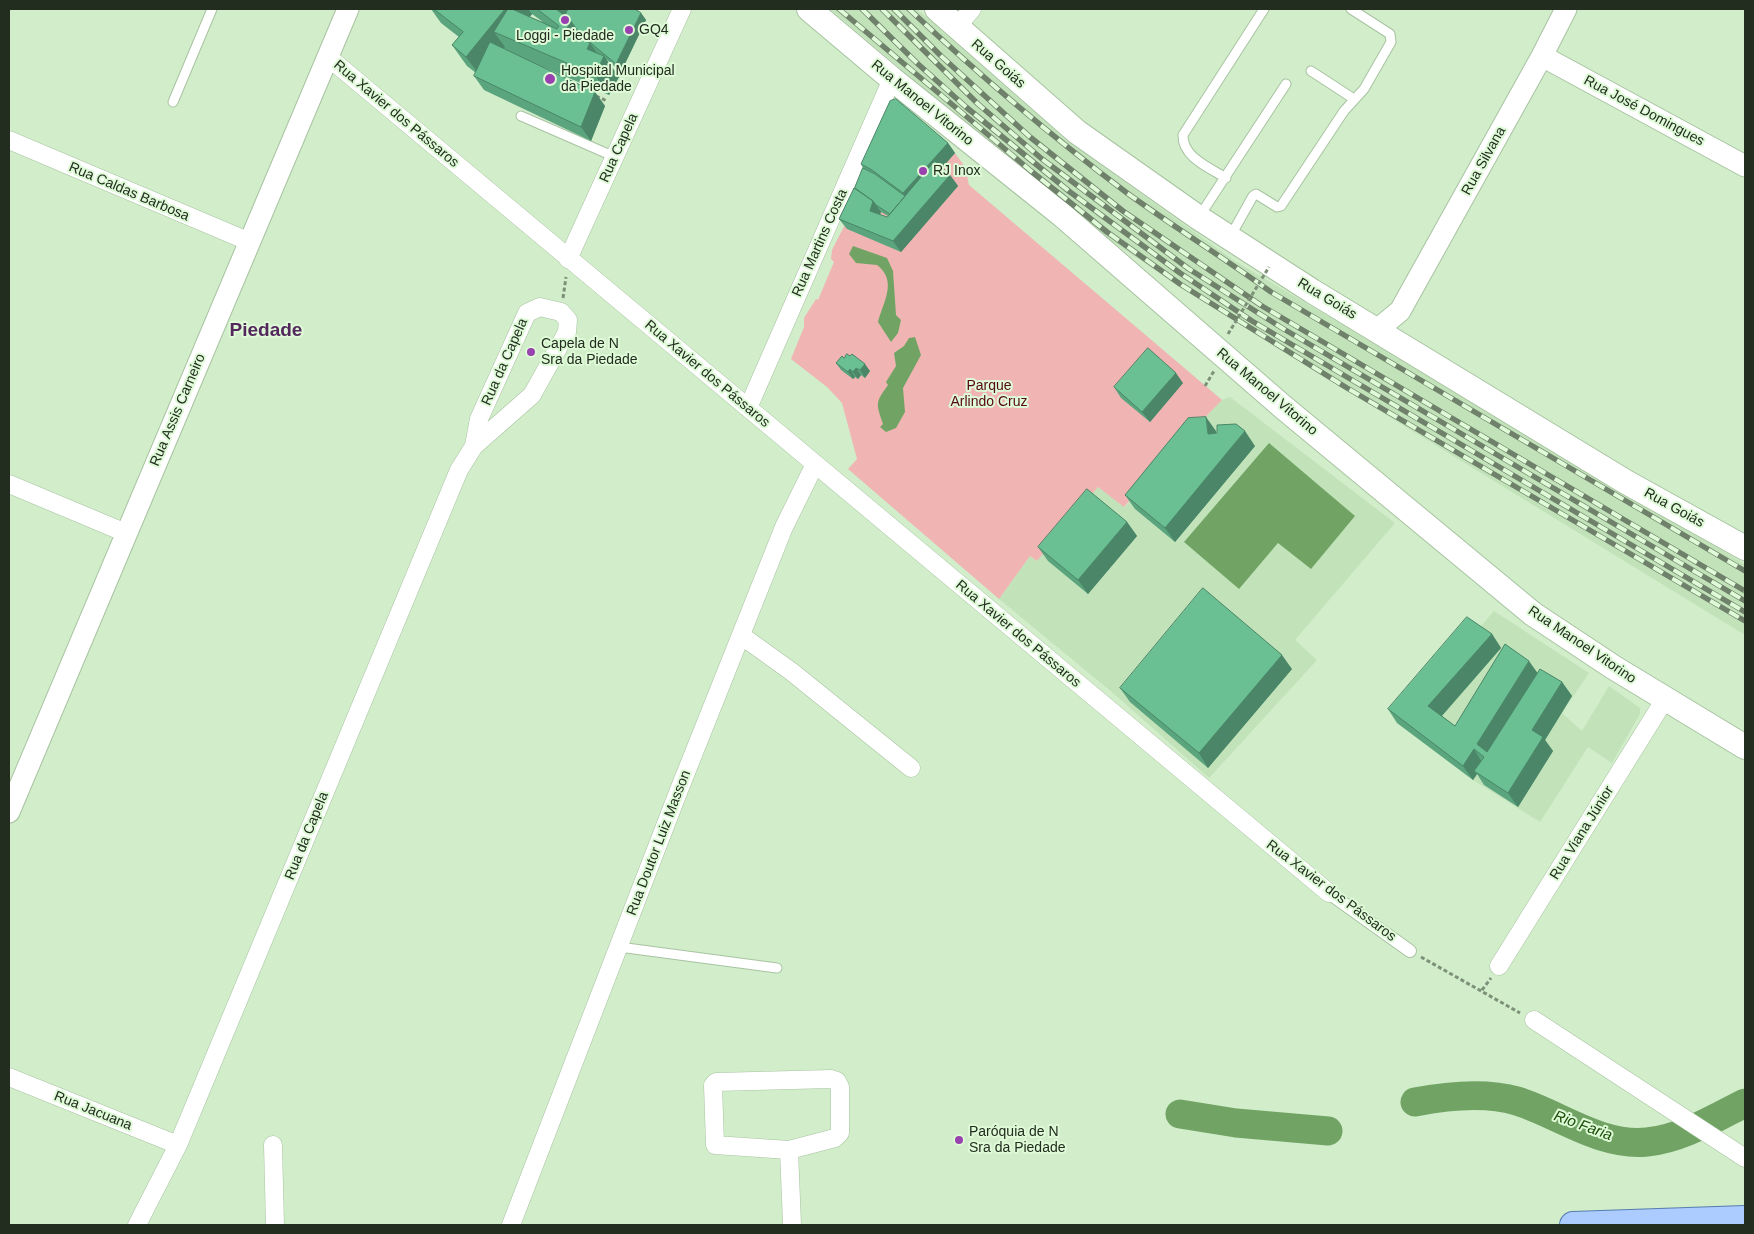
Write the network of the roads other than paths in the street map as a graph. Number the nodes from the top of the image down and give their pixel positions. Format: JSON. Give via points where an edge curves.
{"nodes":[{"id":1,"x":212,"y":9,"type":"edge"},
{"id":2,"x":348,"y":9,"type":"edge"},
{"id":3,"x":682,"y":9,"type":"edge"},
{"id":4,"x":809,"y":9,"type":"edge"},
{"id":5,"x":937,"y":9,"type":"edge"},
{"id":6,"x":972,"y":9,"type":"edge"},
{"id":7,"x":1264,"y":9,"type":"edge"},
{"id":8,"x":1351,"y":9,"type":"edge"},
{"id":9,"x":1566,"y":9,"type":"edge"},
{"id":10,"x":956,"y":28,"type":"junction"},
{"id":11,"x":1542,"y":56,"type":"junction"},
{"id":12,"x":328,"y":58,"type":"junction"},
{"id":13,"x":1311,"y":70,"type":"dead end"},
{"id":14,"x":892,"y":79,"type":"junction"},
{"id":15,"x":1286,"y":84,"type":"dead end"},
{"id":16,"x":1354,"y":99,"type":"junction"},
{"id":17,"x":174,"y":102,"type":"dead end"},
{"id":18,"x":521,"y":116,"type":"edge"},
{"id":19,"x":9,"y":140,"type":"edge"},
{"id":20,"x":615,"y":157,"type":"junction"},
{"id":21,"x":1745,"y":166,"type":"edge"},
{"id":22,"x":1226,"y":178,"type":"junction"},
{"id":23,"x":1199,"y":218,"type":"junction"},
{"id":24,"x":1230,"y":238,"type":"junction"},
{"id":25,"x":250,"y":242,"type":"junction"},
{"id":26,"x":568,"y":259,"type":"junction"},
{"id":27,"x":1400,"y":311,"type":"junction"},
{"id":28,"x":1378,"y":329,"type":"junction"},
{"id":29,"x":1402,"y":344,"type":"junction"},
{"id":30,"x":748,"y":408,"type":"junction"},
{"id":31,"x":474,"y":446,"type":"junction"},
{"id":32,"x":815,"y":464,"type":"junction"},
{"id":33,"x":9,"y":484,"type":"edge"},
{"id":34,"x":126,"y":533,"type":"junction"},
{"id":35,"x":1745,"y":548,"type":"edge"},
{"id":36,"x":742,"y":636,"type":"junction"},
{"id":37,"x":1665,"y":699,"type":"junction"},
{"id":38,"x":1745,"y":747,"type":"edge"},
{"id":39,"x":911,"y":768,"type":"dead end"},
{"id":40,"x":9,"y":812,"type":"edge"},
{"id":41,"x":1329,"y":893,"type":"joint"},
{"id":42,"x":618,"y":947,"type":"junction"},
{"id":43,"x":1410,"y":951,"type":"road end"},
{"id":44,"x":1499,"y":966,"type":"dead end"},
{"id":45,"x":777,"y":968,"type":"dead end"},
{"id":46,"x":1528,"y":1018,"type":"road end"},
{"id":47,"x":9,"y":1077,"type":"edge"},
{"id":48,"x":178,"y":1145,"type":"junction"},
{"id":49,"x":273,"y":1145,"type":"dead end"},
{"id":50,"x":789,"y":1150,"type":"junction"},
{"id":51,"x":1745,"y":1158,"type":"edge"},
{"id":52,"x":1745,"y":1219,"type":"edge"},
{"id":53,"x":137,"y":1225,"type":"edge"},
{"id":54,"x":275,"y":1225,"type":"edge"},
{"id":55,"x":511,"y":1225,"type":"edge"},
{"id":56,"x":792,"y":1225,"type":"edge"},
{"id":57,"x":1589,"y":1225,"type":"edge"}],
"edges":[{"from":1,"to":17,"type":"lane"},
{"from":2,"to":12,"type":"street","name":"Rua Assis Carneiro"},
{"from":3,"to":20,"type":"street","name":"Rua Capela"},
{"from":4,"to":14,"type":"main road","name":"Rua Manoel Vitorino"},
{"from":5,"to":10,"type":"main road","name":"Rua Goiás"},
{"from":6,"to":10,"type":"street"},
{"from":7,"to":22,"type":"lane","via":[[1183,135],[1183,143],[1190,154]]},
{"from":8,"to":16,"type":"lane","via":[[1390,34],[1391,42],[1364,89]]},
{"from":9,"to":11,"type":"street","name":"Rua Silvana"},
{"from":10,"to":23,"type":"main road","name":"Rua Goiás","via":[[1076,132]]},
{"from":11,"to":21,"type":"street","name":"Rua José Domingues"},
{"from":11,"to":27,"type":"street","name":"Rua Silvana"},
{"from":12,"to":25,"type":"street","name":"Rua Assis Carneiro"},
{"from":12,"to":26,"type":"street","name":"Rua Xavier dos Pássaros"},
{"from":13,"to":16,"type":"lane"},
{"from":14,"to":30,"type":"street","name":"Rua Martins Costa"},
{"from":14,"to":37,"type":"main road","name":"Rua Manoel Vitorino","via":[[1062,215],[1283,407],[1533,614]]},
{"from":15,"to":22,"type":"lane"},
{"from":16,"to":24,"type":"lane","via":[[1281,206],[1277,207],[1256,194]]},
{"from":18,"to":20,"type":"lane"},
{"from":19,"to":25,"type":"street","name":"Rua Caldas Barbosa"},
{"from":20,"to":26,"type":"street","name":"Rua Capela"},
{"from":22,"to":23,"type":"lane"},
{"from":23,"to":24,"type":"main road","name":"Rua Goiás"},
{"from":24,"to":28,"type":"main road","name":"Rua Goiás"},
{"from":25,"to":34,"type":"street","name":"Rua Assis Carneiro"},
{"from":26,"to":30,"type":"street","name":"Rua Xavier dos Pássaros"},
{"from":27,"to":28,"type":"street","name":"Rua Silvana"},
{"from":27,"to":29,"type":"street"},
{"from":28,"to":29,"type":"main road","name":"Rua Goiás"},
{"from":29,"to":35,"type":"main road","name":"Rua Goiás","via":[[1626,482]]},
{"from":30,"to":32,"type":"street","name":"Rua Xavier dos Pássaros"},
{"from":31,"to":31,"type":"street","name":"Rua da Capela","via":[[532,396],[567,332],[568,320],[562,312],[540,307],[527,313],[479,418]]},
{"from":31,"to":48,"type":"street","name":"Rua da Capela","via":[[459,470]]},
{"from":32,"to":36,"type":"street","name":"Rua Doutor Luiz Masson","via":[[784,527]]},
{"from":32,"to":41,"type":"street","name":"Rua Xavier dos Pássaros"},
{"from":33,"to":34,"type":"street"},
{"from":34,"to":40,"type":"street","name":"Rua Assis Carneiro"},
{"from":36,"to":39,"type":"street"},
{"from":36,"to":42,"type":"street","name":"Rua Doutor Luiz Masson"},
{"from":37,"to":38,"type":"main road","name":"Rua Manoel Vitorino"},
{"from":37,"to":44,"type":"street","name":"Rua Viana Júnior"},
{"from":41,"to":43,"type":"street","name":"Rua Xavier dos Pássaros"},
{"from":42,"to":45,"type":"lane"},
{"from":42,"to":55,"type":"street","name":"Rua Doutor Luiz Masson"},
{"from":46,"to":51,"type":"street"},
{"from":47,"to":48,"type":"street","name":"Rua Jacuana"},
{"from":48,"to":53,"type":"street","name":"Rua da Capela"},
{"from":49,"to":54,"type":"street"},
{"from":50,"to":50,"type":"street","via":[[714,1145],[713,1085],[724,1080],[837,1081],[840,1087],[838,1136]]},
{"from":50,"to":56,"type":"street"},
{"from":52,"to":57,"type":"main road"}]}
